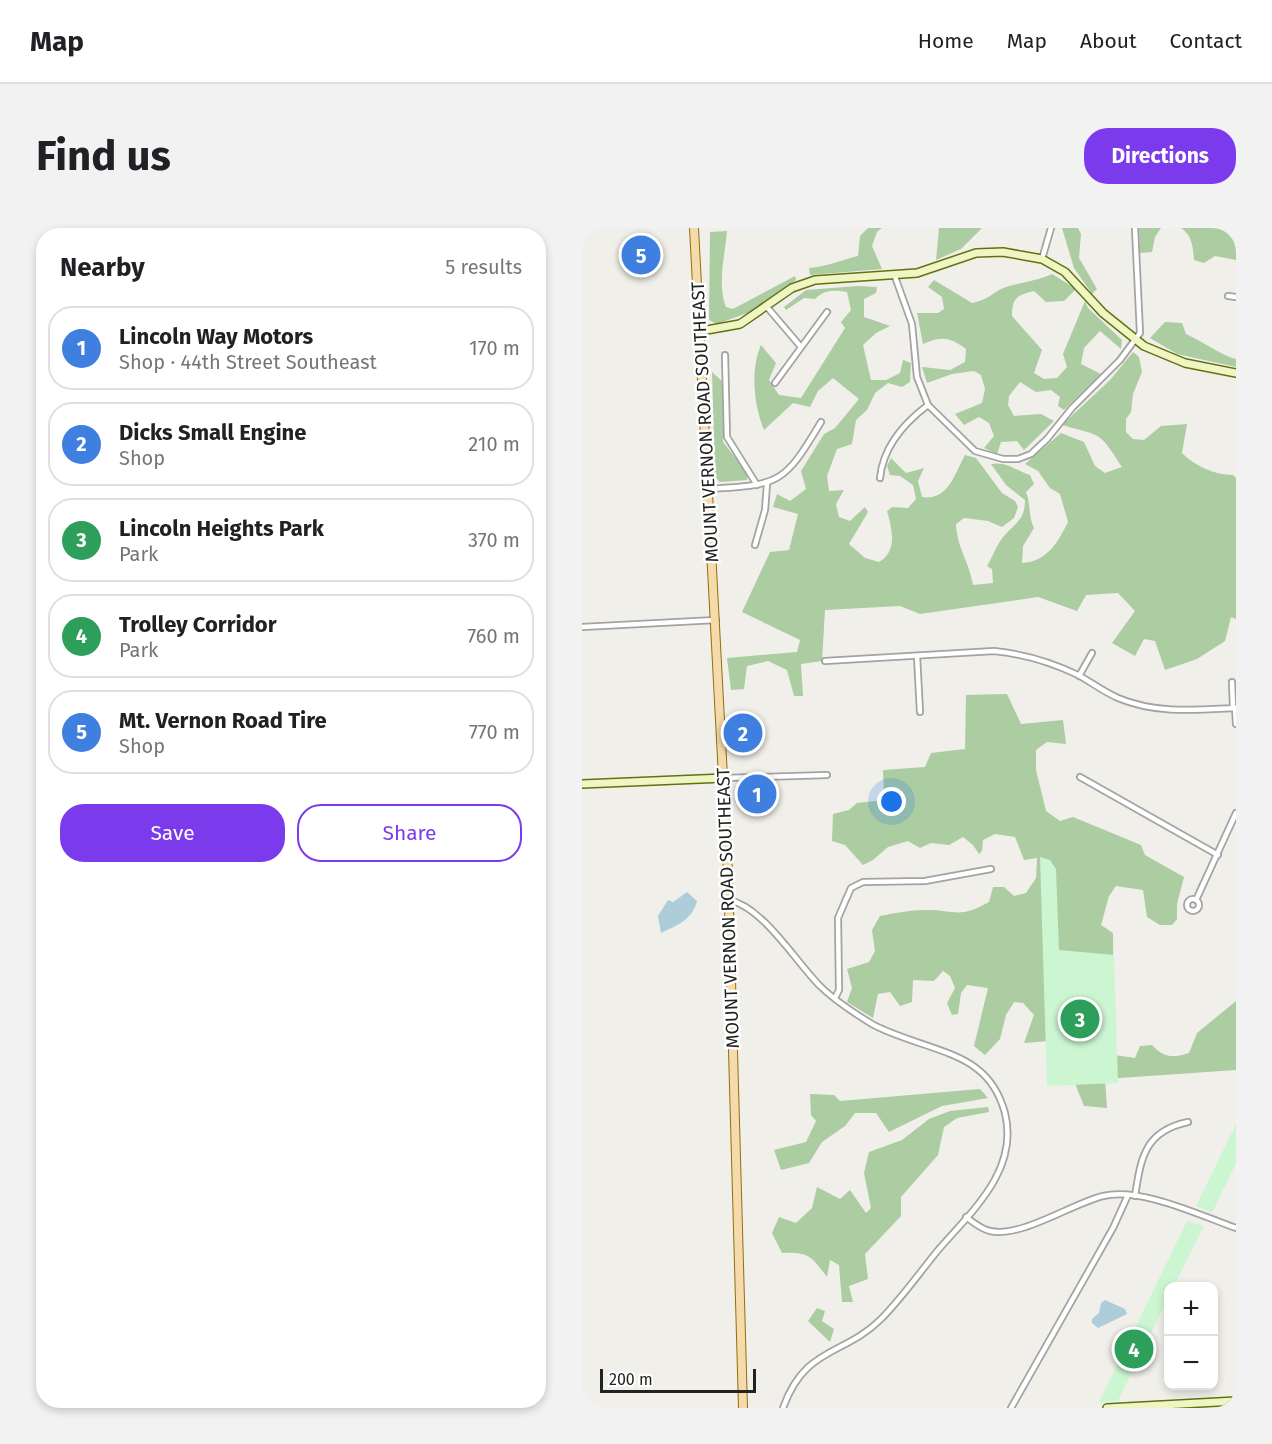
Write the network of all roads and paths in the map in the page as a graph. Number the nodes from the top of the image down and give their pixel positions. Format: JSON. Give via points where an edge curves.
{"nodes":[{"id":1,"x":694,"y":228,"type":"edge"},
{"id":2,"x":1051,"y":228,"type":"edge"},
{"id":3,"x":1135,"y":228,"type":"edge"},
{"id":4,"x":1042,"y":259,"type":"junction"},
{"id":5,"x":894,"y":274,"type":"junction"},
{"id":6,"x":1228,"y":296,"type":"dead end"},
{"id":7,"x":1236,"y":297,"type":"edge"},
{"id":8,"x":767,"y":307,"type":"junction"},
{"id":9,"x":827,"y":312,"type":"dead end"},
{"id":10,"x":701,"y":331,"type":"junction"},
{"id":11,"x":1135,"y":340,"type":"junction"},
{"id":12,"x":801,"y":347,"type":"junction"},
{"id":13,"x":725,"y":355,"type":"dead end"},
{"id":14,"x":1236,"y":373,"type":"edge"},
{"id":15,"x":775,"y":383,"type":"dead end"},
{"id":16,"x":928,"y":405,"type":"junction"},
{"id":17,"x":821,"y":422,"type":"dead end"},
{"id":18,"x":880,"y":478,"type":"dead end"},
{"id":19,"x":767,"y":484,"type":"junction"},
{"id":20,"x":758,"y":485,"type":"junction"},
{"id":21,"x":709,"y":489,"type":"junction"},
{"id":22,"x":755,"y":545,"type":"dead end"},
{"id":23,"x":716,"y":620,"type":"junction"},
{"id":24,"x":582,"y":627,"type":"edge"},
{"id":25,"x":1092,"y":652,"type":"dead end"},
{"id":26,"x":917,"y":656,"type":"junction"},
{"id":27,"x":825,"y":661,"type":"dead end"},
{"id":28,"x":1079,"y":676,"type":"junction"},
{"id":29,"x":1232,"y":682,"type":"dead end"},
{"id":30,"x":1235,"y":708,"type":"edge"},
{"id":31,"x":920,"y":712,"type":"dead end"},
{"id":32,"x":1236,"y":724,"type":"edge"},
{"id":33,"x":827,"y":775,"type":"dead end"},
{"id":34,"x":1080,"y":777,"type":"dead end"},
{"id":35,"x":724,"y":778,"type":"junction"},
{"id":36,"x":582,"y":784,"type":"edge"},
{"id":37,"x":1236,"y":813,"type":"edge"},
{"id":38,"x":1218,"y":855,"type":"junction"},
{"id":39,"x":991,"y":870,"type":"dead end"},
{"id":40,"x":729,"y":900,"type":"junction"},
{"id":41,"x":1196,"y":900,"type":"dead end"},
{"id":42,"x":836,"y":998,"type":"junction"},
{"id":43,"x":1188,"y":1122,"type":"dead end"},
{"id":44,"x":1128,"y":1195,"type":"junction"},
{"id":45,"x":1135,"y":1196,"type":"junction"},
{"id":46,"x":966,"y":1217,"type":"junction"},
{"id":47,"x":1236,"y":1228,"type":"edge"},
{"id":48,"x":1236,"y":1401,"type":"edge"},
{"id":49,"x":743,"y":1408,"type":"edge"},
{"id":50,"x":783,"y":1408,"type":"edge"},
{"id":51,"x":1011,"y":1408,"type":"edge"},
{"id":52,"x":1107,"y":1408,"type":"edge"}],
"edges":[{"from":1,"to":10,"type":"main road","name":"MOUNT VERNON ROAD SOUTHEAST"},
{"from":2,"to":4,"type":"street"},
{"from":3,"to":11,"type":"street","via":[[1141,318]]},
{"from":4,"to":5,"type":"main road","via":[[1018,253],[983,253],[930,270]]},
{"from":4,"to":11,"type":"main road","via":[[1073,279],[1103,313]]},
{"from":5,"to":8,"type":"main road","via":[[815,280],[792,288]]},
{"from":5,"to":16,"type":"street","via":[[912,324],[916,377]]},
{"from":6,"to":7,"type":"street"},
{"from":8,"to":10,"type":"main road","via":[[740,324]]},
{"from":8,"to":12,"type":"street"},
{"from":9,"to":12,"type":"street"},
{"from":10,"to":21,"type":"main road","name":"MOUNT VERNON ROAD SOUTHEAST"},
{"from":11,"to":14,"type":"main road","via":[[1185,363]]},
{"from":11,"to":16,"type":"street","via":[[1047,440],[1018,459],[975,451]]},
{"from":12,"to":15,"type":"street"},
{"from":13,"to":20,"type":"street","via":[[727,437]]},
{"from":16,"to":18,"type":"street","via":[[892,444]]},
{"from":17,"to":19,"type":"street","via":[[794,464]]},
{"from":19,"to":20,"type":"street"},
{"from":19,"to":22,"type":"street","via":[[765,510]]},
{"from":20,"to":21,"type":"street"},
{"from":21,"to":23,"type":"main road","name":"MOUNT VERNON ROAD SOUTHEAST"},
{"from":23,"to":24,"type":"street"},
{"from":23,"to":35,"type":"main road","name":"MOUNT VERNON ROAD SOUTHEAST"},
{"from":25,"to":28,"type":"street"},
{"from":26,"to":27,"type":"street"},
{"from":26,"to":28,"type":"street","via":[[1014,653]]},
{"from":26,"to":31,"type":"street"},
{"from":28,"to":30,"type":"street","via":[[1118,698],[1152,708]]},
{"from":29,"to":30,"type":"street"},
{"from":30,"to":32,"type":"street"},
{"from":33,"to":35,"type":"street"},
{"from":34,"to":38,"type":"street"},
{"from":35,"to":36,"type":"main road"},
{"from":35,"to":40,"type":"main road","name":"MOUNT VERNON ROAD SOUTHEAST"},
{"from":37,"to":38,"type":"street"},
{"from":38,"to":41,"type":"street"},
{"from":39,"to":42,"type":"street","via":[[925,881],[863,882],[851,888],[838,918]]},
{"from":40,"to":42,"type":"street","via":[[751,910],[822,988]]},
{"from":40,"to":49,"type":"main road","name":"MOUNT VERNON ROAD SOUTHEAST"},
{"from":42,"to":46,"type":"street","via":[[883,1030],[968,1063],[995,1089],[1006,1119],[1006,1153],[993,1185]]},
{"from":43,"to":45,"type":"street","via":[[1156,1135],[1146,1148]]},
{"from":44,"to":45,"type":"street"},
{"from":44,"to":46,"type":"street","via":[[1106,1196],[997,1233],[980,1228]]},
{"from":44,"to":51,"type":"street"},
{"from":45,"to":47,"type":"street"},
{"from":46,"to":50,"type":"street","via":[[880,1320],[807,1368],[795,1382]]},
{"from":48,"to":52,"type":"main road"}]}
